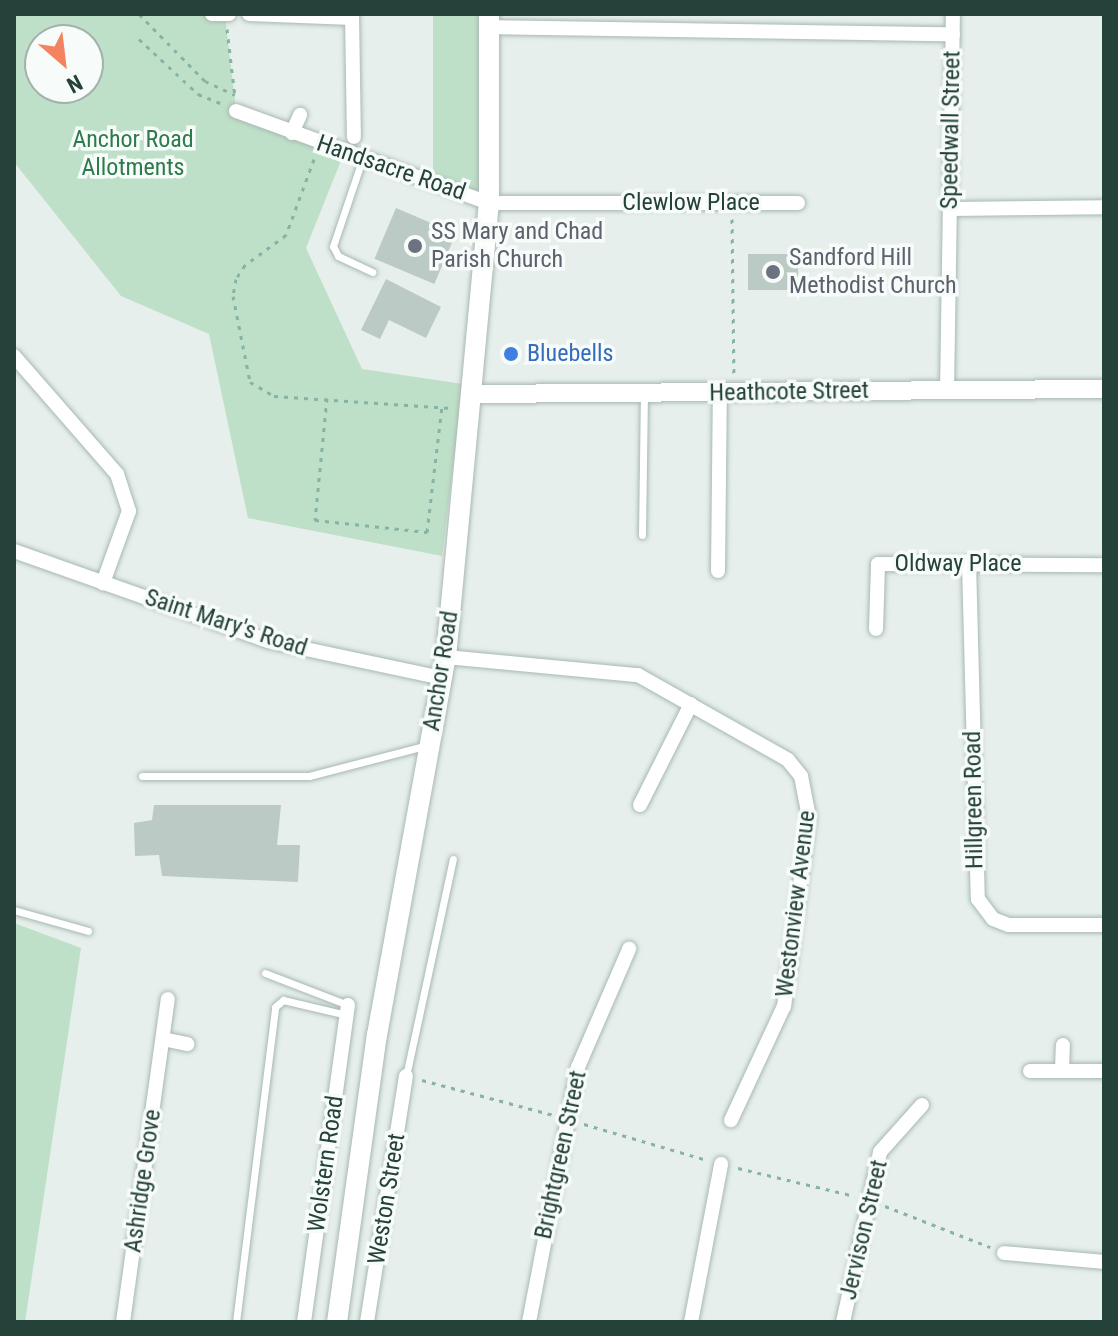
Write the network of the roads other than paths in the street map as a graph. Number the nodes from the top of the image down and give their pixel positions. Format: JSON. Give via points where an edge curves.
{"nodes":[{"id":1,"x":212,"y":14,"type":"edge"},
{"id":2,"x":226,"y":14,"type":"edge"},
{"id":3,"x":249,"y":14,"type":"edge"},
{"id":4,"x":953,"y":14,"type":"edge"},
{"id":5,"x":352,"y":16,"type":"edge"},
{"id":6,"x":488,"y":21,"type":"edge"},
{"id":7,"x":953,"y":34,"type":"junction"},
{"id":8,"x":236,"y":111,"type":"road end"},
{"id":9,"x":300,"y":115,"type":"dead end"},
{"id":10,"x":292,"y":133,"type":"junction"},
{"id":11,"x":354,"y":137,"type":"dead end"},
{"id":12,"x":362,"y":160,"type":"junction"},
{"id":13,"x":489,"y":203,"type":"junction"},
{"id":14,"x":798,"y":203,"type":"dead end"},
{"id":15,"x":1104,"y":207,"type":"edge"},
{"id":16,"x":951,"y":209,"type":"junction"},
{"id":17,"x":372,"y":272,"type":"dead end"},
{"id":18,"x":14,"y":356,"type":"edge"},
{"id":19,"x":1104,"y":389,"type":"edge"},
{"id":20,"x":947,"y":391,"type":"junction"},
{"id":21,"x":644,"y":393,"type":"junction"},
{"id":22,"x":727,"y":393,"type":"junction"},
{"id":23,"x":474,"y":402,"type":"junction"},
{"id":24,"x":642,"y":535,"type":"dead end"},
{"id":25,"x":14,"y":551,"type":"edge"},
{"id":26,"x":969,"y":563,"type":"junction"},
{"id":27,"x":1104,"y":565,"type":"edge"},
{"id":28,"x":718,"y":571,"type":"dead end"},
{"id":29,"x":103,"y":583,"type":"junction"},
{"id":30,"x":876,"y":629,"type":"dead end"},
{"id":31,"x":446,"y":657,"type":"junction"},
{"id":32,"x":442,"y":678,"type":"junction"},
{"id":33,"x":691,"y":704,"type":"junction"},
{"id":34,"x":430,"y":745,"type":"junction"},
{"id":35,"x":142,"y":776,"type":"dead end"},
{"id":36,"x":640,"y":805,"type":"dead end"},
{"id":37,"x":453,"y":859,"type":"dead end"},
{"id":38,"x":14,"y":910,"type":"edge"},
{"id":39,"x":1104,"y":925,"type":"edge"},
{"id":40,"x":88,"y":931,"type":"dead end"},
{"id":41,"x":629,"y":949,"type":"dead end"},
{"id":42,"x":265,"y":973,"type":"dead end"},
{"id":43,"x":168,"y":999,"type":"dead end"},
{"id":44,"x":348,"y":1010,"type":"junction"},
{"id":45,"x":163,"y":1039,"type":"junction"},
{"id":46,"x":187,"y":1044,"type":"dead end"},
{"id":47,"x":1063,"y":1045,"type":"dead end"},
{"id":48,"x":1062,"y":1070,"type":"junction"},
{"id":49,"x":1030,"y":1071,"type":"dead end"},
{"id":50,"x":1104,"y":1071,"type":"edge"},
{"id":51,"x":406,"y":1076,"type":"joint"},
{"id":52,"x":922,"y":1105,"type":"dead end"},
{"id":53,"x":731,"y":1120,"type":"dead end"},
{"id":54,"x":721,"y":1164,"type":"road end"},
{"id":55,"x":1004,"y":1253,"type":"road end"},
{"id":56,"x":1104,"y":1262,"type":"edge"},
{"id":57,"x":123,"y":1322,"type":"edge"},
{"id":58,"x":236,"y":1322,"type":"edge"},
{"id":59,"x":304,"y":1322,"type":"edge"},
{"id":60,"x":337,"y":1322,"type":"edge"},
{"id":61,"x":367,"y":1322,"type":"edge"},
{"id":62,"x":529,"y":1322,"type":"edge"},
{"id":63,"x":691,"y":1322,"type":"edge"},
{"id":64,"x":843,"y":1322,"type":"edge"}],
"edges":[{"from":1,"to":2,"type":"street"},
{"from":3,"to":5,"type":"street"},
{"from":4,"to":7,"type":"street","name":"Speedwall Street"},
{"from":5,"to":11,"type":"street"},
{"from":6,"to":7,"type":"street"},
{"from":6,"to":13,"type":"main road","name":"Anchor Road"},
{"from":7,"to":16,"type":"street","name":"Speedwall Street"},
{"from":8,"to":10,"type":"street","name":"Handsacre Road"},
{"from":9,"to":10,"type":"street","name":"Handsacre Road"},
{"from":10,"to":12,"type":"street","name":"Handsacre Road"},
{"from":12,"to":13,"type":"street","name":"Handsacre Road"},
{"from":12,"to":17,"type":"lane","via":[[333,246],[338,256]]},
{"from":13,"to":14,"type":"street","name":"Clewlow Place"},
{"from":13,"to":23,"type":"main road","name":"Anchor Road"},
{"from":15,"to":16,"type":"street"},
{"from":16,"to":20,"type":"street","name":"Speedwall Street"},
{"from":18,"to":29,"type":"street","via":[[117,474],[129,511]]},
{"from":19,"to":20,"type":"street","name":"Heathcote Street"},
{"from":20,"to":22,"type":"street","name":"Heathcote Street"},
{"from":21,"to":22,"type":"street","name":"Heathcote Street"},
{"from":21,"to":23,"type":"street","name":"Heathcote Street"},
{"from":21,"to":24,"type":"lane"},
{"from":22,"to":28,"type":"street"},
{"from":23,"to":31,"type":"main road","name":"Anchor Road"},
{"from":25,"to":29,"type":"street","name":"Saint Mary's Road"},
{"from":26,"to":27,"type":"street","name":"Oldway Place"},
{"from":26,"to":30,"type":"street","name":"Oldway Place","via":[[878,564]]},
{"from":26,"to":39,"type":"street","name":"Hillgreen Road","via":[[978,899],[993,919],[1009,925]]},
{"from":29,"to":32,"type":"street","name":"Saint Mary's Road","via":[[268,641]]},
{"from":31,"to":32,"type":"main road","name":"Anchor Road"},
{"from":31,"to":33,"type":"street","name":"Westonview Avenue","via":[[638,675]]},
{"from":32,"to":34,"type":"main road","name":"Anchor Road"},
{"from":33,"to":36,"type":"street"},
{"from":33,"to":53,"type":"street","name":"Westonview Avenue","via":[[788,760],[806,786],[810,807],[784,1006]]},
{"from":34,"to":35,"type":"lane","via":[[309,776]]},
{"from":34,"to":60,"type":"main road","name":"Anchor Road","via":[[377,1035]]},
{"from":37,"to":51,"type":"lane"},
{"from":38,"to":40,"type":"lane"},
{"from":41,"to":62,"type":"street","name":"Brightgreen Street","via":[[578,1067]]},
{"from":42,"to":44,"type":"lane"},
{"from":43,"to":45,"type":"street","name":"Ashridge Grove"},
{"from":44,"to":58,"type":"lane","via":[[283,1000],[275,1007]]},
{"from":44,"to":59,"type":"street","name":"Wolstern Road"},
{"from":45,"to":46,"type":"street"},
{"from":45,"to":57,"type":"street","name":"Ashridge Grove"},
{"from":47,"to":48,"type":"street"},
{"from":48,"to":49,"type":"street"},
{"from":48,"to":50,"type":"street"},
{"from":51,"to":61,"type":"street","name":"Weston Street"},
{"from":52,"to":64,"type":"street","name":"Jervison Street","via":[[880,1152]]},
{"from":54,"to":63,"type":"street"},
{"from":55,"to":56,"type":"street"}]}
